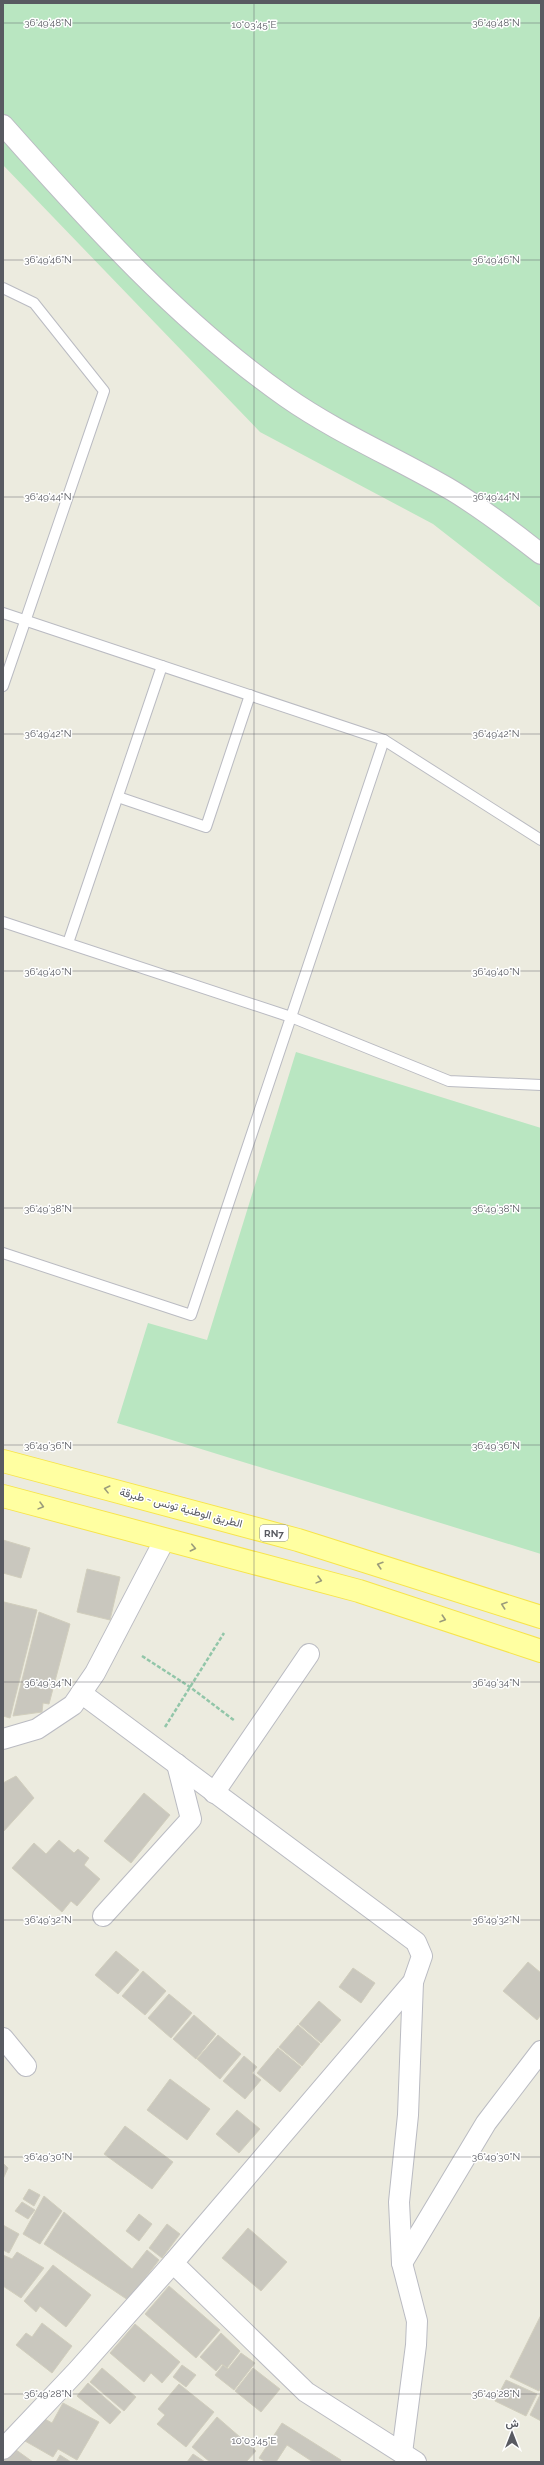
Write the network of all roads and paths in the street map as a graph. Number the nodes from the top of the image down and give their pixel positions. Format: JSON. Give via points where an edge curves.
{"nodes":[{"id":1,"x":3,"y":125,"type":"edge"},
{"id":2,"x":3,"y":288,"type":"edge"},
{"id":3,"x":541,"y":554,"type":"edge"},
{"id":4,"x":3,"y":613,"type":"edge"},
{"id":5,"x":25,"y":620,"type":"junction"},
{"id":6,"x":162,"y":666,"type":"junction"},
{"id":7,"x":3,"y":686,"type":"edge"},
{"id":8,"x":250,"y":695,"type":"junction"},
{"id":9,"x":384,"y":740,"type":"junction"},
{"id":10,"x":118,"y":797,"type":"junction"},
{"id":11,"x":541,"y":840,"type":"edge"},
{"id":12,"x":3,"y":922,"type":"edge"},
{"id":13,"x":68,"y":943,"type":"junction"},
{"id":14,"x":291,"y":1017,"type":"junction"},
{"id":15,"x":541,"y":1085,"type":"edge"},
{"id":16,"x":3,"y":1253,"type":"edge"},
{"id":17,"x":3,"y":1461,"type":"edge"},
{"id":18,"x":3,"y":1496,"type":"edge"},
{"id":19,"x":164,"y":1541,"type":"junction"},
{"id":20,"x":541,"y":1617,"type":"edge"},
{"id":21,"x":224,"y":1632,"type":"dead end"},
{"id":22,"x":541,"y":1651,"type":"edge"},
{"id":23,"x":309,"y":1654,"type":"dead end"},
{"id":24,"x":142,"y":1656,"type":"dead end"},
{"id":25,"x":190,"y":1687,"type":"junction"},
{"id":26,"x":81,"y":1693,"type":"junction"},
{"id":27,"x":237,"y":1723,"type":"dead end"},
{"id":28,"x":3,"y":1740,"type":"edge"},
{"id":29,"x":153,"y":1746,"type":"junction"},
{"id":30,"x":177,"y":1764,"type":"junction"},
{"id":31,"x":214,"y":1794,"type":"junction"},
{"id":32,"x":102,"y":1916,"type":"dead end"},
{"id":33,"x":413,"y":1982,"type":"junction"},
{"id":34,"x":3,"y":2038,"type":"edge"},
{"id":35,"x":541,"y":2051,"type":"edge"},
{"id":36,"x":26,"y":2066,"type":"dead end"},
{"id":37,"x":402,"y":2262,"type":"junction"},
{"id":38,"x":173,"y":2263,"type":"junction"},
{"id":39,"x":3,"y":2449,"type":"edge"},
{"id":40,"x":409,"y":2457,"type":"edge"}],
"edges":[{"from":1,"to":3,"type":"street","via":[[90,224],[243,366],[288,399],[453,491]]},
{"from":2,"to":5,"type":"lane","via":[[34,302],[104,391]]},
{"from":4,"to":5,"type":"lane"},
{"from":5,"to":6,"type":"lane"},
{"from":5,"to":7,"type":"lane"},
{"from":6,"to":8,"type":"lane"},
{"from":6,"to":10,"type":"lane"},
{"from":8,"to":9,"type":"lane"},
{"from":8,"to":10,"type":"lane","via":[[206,827]]},
{"from":9,"to":11,"type":"lane"},
{"from":9,"to":14,"type":"lane"},
{"from":10,"to":13,"type":"lane"},
{"from":12,"to":13,"type":"lane"},
{"from":13,"to":14,"type":"lane"},
{"from":14,"to":15,"type":"lane","via":[[449,1081]]},
{"from":14,"to":16,"type":"lane","via":[[191,1315]]},
{"from":20,"to":17,"type":"main road","name":"الطريق الوطنية تونس - طبرقة","number":"RN7","one_way":true,"via":[[298,1540]]},
{"from":18,"to":19,"type":"main road","one_way":true},
{"from":19,"to":22,"type":"main road","one_way":true,"via":[[262,1564],[359,1591]]},
{"from":19,"to":26,"type":"street"},
{"from":21,"to":25,"type":"path"},
{"from":23,"to":31,"type":"street"},
{"from":24,"to":25,"type":"path"},
{"from":25,"to":27,"type":"path"},
{"from":25,"to":29,"type":"path"},
{"from":26,"to":28,"type":"street","via":[[73,1705],[37,1729]]},
{"from":26,"to":29,"type":"street"},
{"from":29,"to":30,"type":"street"},
{"from":30,"to":31,"type":"street"},
{"from":30,"to":32,"type":"street","via":[[191,1819]]},
{"from":31,"to":33,"type":"street","via":[[416,1942],[422,1956]]},
{"from":33,"to":37,"type":"street","via":[[408,2115],[399,2202]]},
{"from":33,"to":38,"type":"street"},
{"from":34,"to":36,"type":"street"},
{"from":35,"to":37,"type":"street","via":[[486,2123]]},
{"from":37,"to":40,"type":"street","via":[[416,2321]]},
{"from":38,"to":39,"type":"street","via":[[77,2371]]},
{"from":38,"to":40,"type":"street","via":[[306,2392]]}]}
